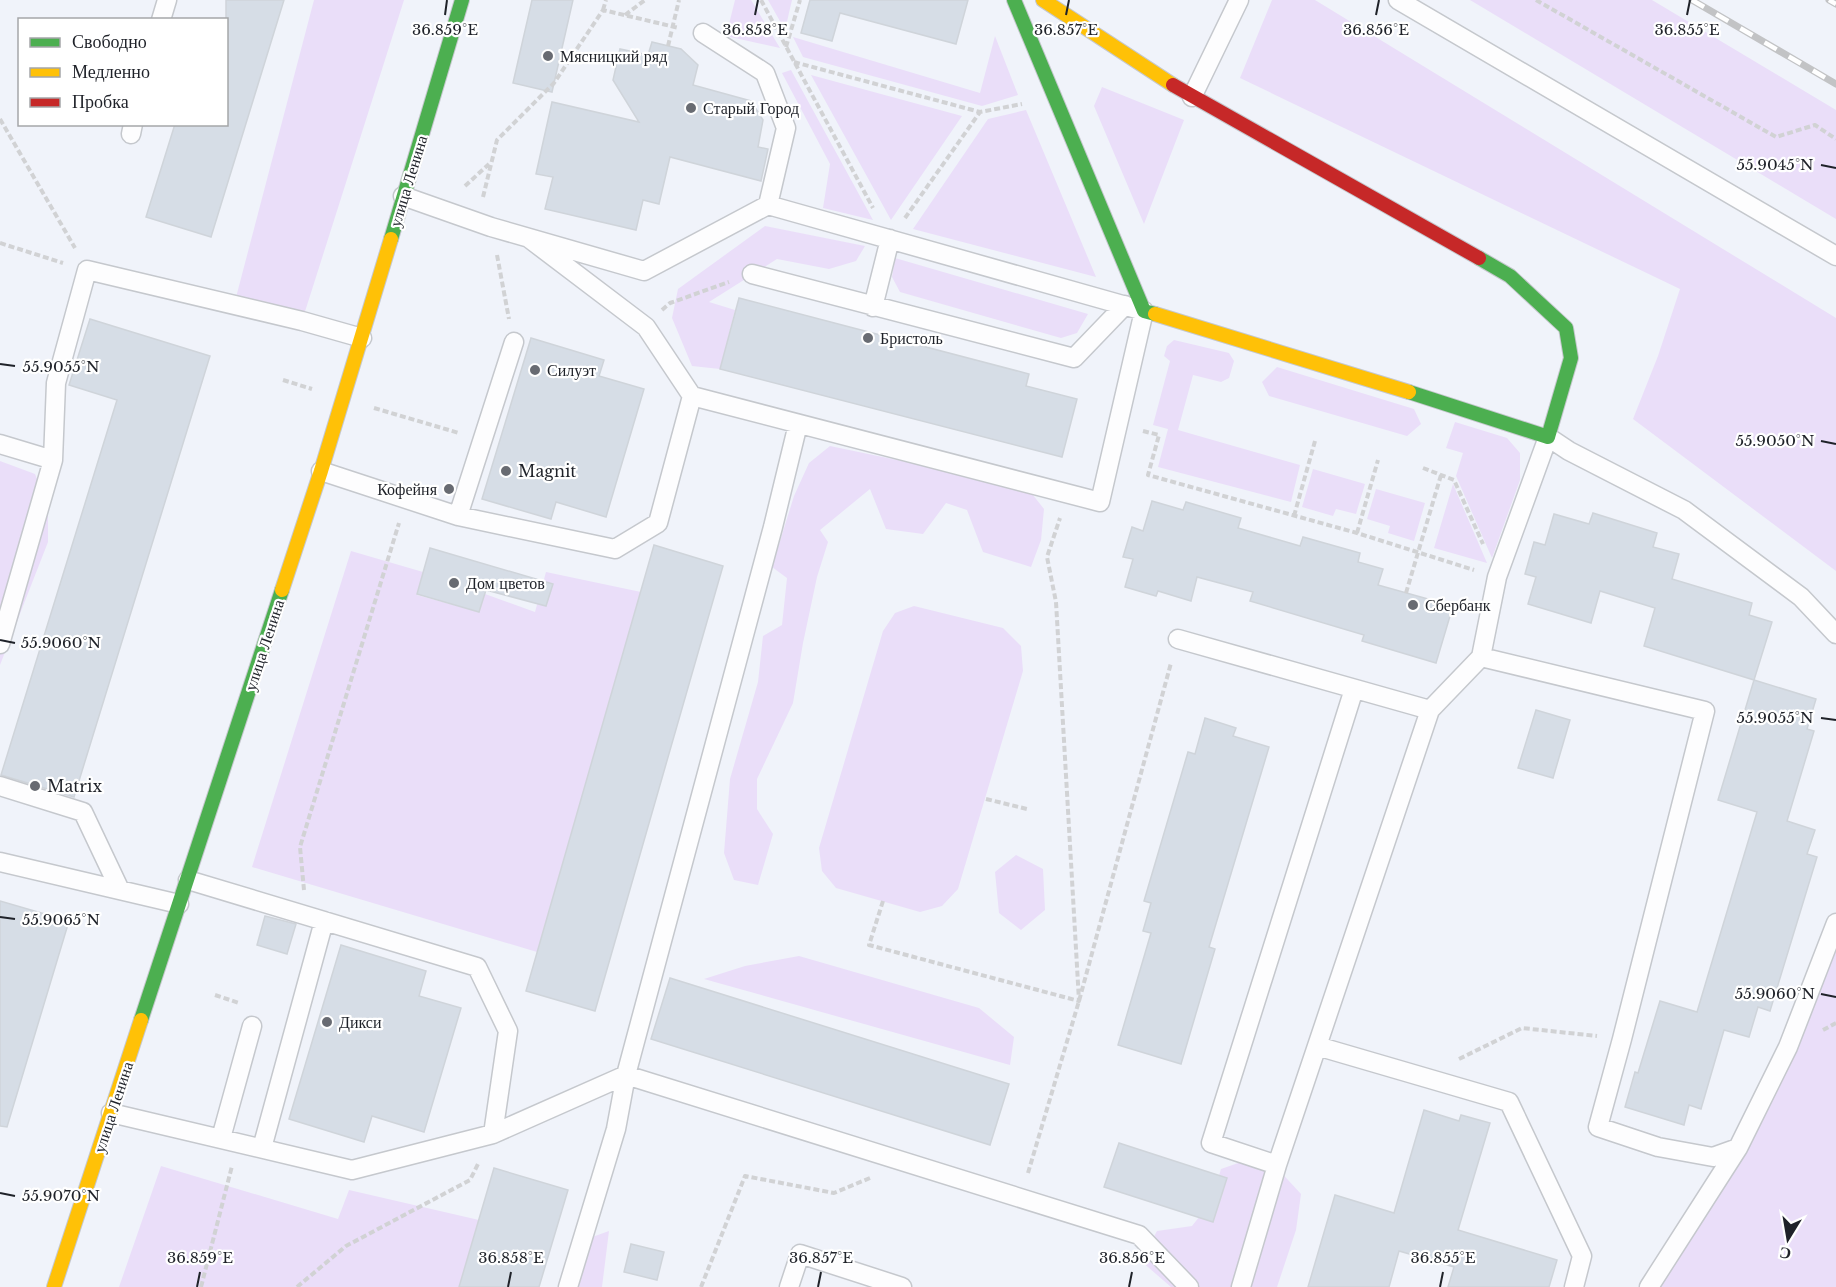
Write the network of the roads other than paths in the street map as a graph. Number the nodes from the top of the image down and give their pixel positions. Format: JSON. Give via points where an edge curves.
{"nodes":[{"id":1,"x":167,"y":0,"type":"edge"},
{"id":2,"x":462,"y":0,"type":"edge"},
{"id":3,"x":1014,"y":0,"type":"edge"},
{"id":4,"x":1043,"y":0,"type":"edge"},
{"id":5,"x":1239,"y":0,"type":"edge"},
{"id":6,"x":1398,"y":0,"type":"edge"},
{"id":7,"x":162,"y":18,"type":"edge"},
{"id":8,"x":703,"y":33,"type":"road end"},
{"id":9,"x":1192,"y":97,"type":"junction"},
{"id":10,"x":403,"y":196,"type":"junction"},
{"id":11,"x":768,"y":206,"type":"junction"},
{"id":12,"x":531,"y":239,"type":"junction"},
{"id":13,"x":890,"y":239,"type":"junction"},
{"id":14,"x":1836,"y":256,"type":"edge"},
{"id":15,"x":752,"y":274,"type":"road end"},
{"id":16,"x":1125,"y":305,"type":"junction"},
{"id":17,"x":873,"y":307,"type":"junction"},
{"id":18,"x":1144,"y":311,"type":"junction"},
{"id":19,"x":362,"y":338,"type":"junction"},
{"id":20,"x":514,"y":342,"type":"road end"},
{"id":21,"x":692,"y":396,"type":"junction"},
{"id":22,"x":798,"y":424,"type":"junction"},
{"id":23,"x":1548,"y":437,"type":"junction"},
{"id":24,"x":0,"y":444,"type":"edge"},
{"id":25,"x":53,"y":460,"type":"junction"},
{"id":26,"x":321,"y":471,"type":"junction"},
{"id":27,"x":458,"y":516,"type":"junction"},
{"id":28,"x":1836,"y":634,"type":"edge"},
{"id":29,"x":1178,"y":639,"type":"road end"},
{"id":30,"x":0,"y":644,"type":"edge"},
{"id":31,"x":1481,"y":657,"type":"junction"},
{"id":32,"x":1354,"y":689,"type":"junction"},
{"id":33,"x":1430,"y":710,"type":"junction"},
{"id":34,"x":0,"y":786,"type":"edge"},
{"id":35,"x":0,"y":862,"type":"edge"},
{"id":36,"x":188,"y":880,"type":"junction"},
{"id":37,"x":118,"y":888,"type":"junction"},
{"id":38,"x":179,"y":904,"type":"junction"},
{"id":39,"x":315,"y":918,"type":"junction"},
{"id":40,"x":1836,"y":923,"type":"edge"},
{"id":41,"x":252,"y":1026,"type":"dead end"},
{"id":42,"x":1317,"y":1046,"type":"junction"},
{"id":43,"x":626,"y":1075,"type":"junction"},
{"id":44,"x":111,"y":1113,"type":"junction"},
{"id":45,"x":493,"y":1134,"type":"junction"},
{"id":46,"x":230,"y":1140,"type":"junction"},
{"id":47,"x":262,"y":1148,"type":"junction"},
{"id":48,"x":1738,"y":1148,"type":"junction"},
{"id":49,"x":1277,"y":1165,"type":"junction"},
{"id":50,"x":54,"y":1287,"type":"edge"},
{"id":51,"x":568,"y":1287,"type":"edge"},
{"id":52,"x":789,"y":1287,"type":"edge"},
{"id":53,"x":902,"y":1287,"type":"edge"},
{"id":54,"x":1189,"y":1287,"type":"edge"},
{"id":55,"x":1241,"y":1287,"type":"edge"},
{"id":56,"x":1574,"y":1287,"type":"edge"},
{"id":57,"x":1649,"y":1287,"type":"edge"}],
"edges":[{"from":1,"to":7,"type":"lane"},
{"from":2,"to":10,"type":"street","name":"улица Ленина"},
{"from":3,"to":18,"type":"street"},
{"from":4,"to":9,"type":"street"},
{"from":5,"to":9,"type":"lane"},
{"from":6,"to":14,"type":"lane"},
{"from":8,"to":11,"type":"lane","via":[[765,73],[786,128]]},
{"from":9,"to":23,"type":"street","via":[[1510,276],[1566,328],[1571,358]]},
{"from":10,"to":12,"type":"lane"},
{"from":10,"to":19,"type":"street","name":"улица Ленина"},
{"from":11,"to":12,"type":"lane","via":[[644,272]]},
{"from":11,"to":13,"type":"lane"},
{"from":12,"to":21,"type":"lane","via":[[646,327]]},
{"from":13,"to":16,"type":"lane"},
{"from":13,"to":17,"type":"lane"},
{"from":15,"to":17,"type":"lane"},
{"from":16,"to":17,"type":"lane","via":[[1074,358]]},
{"from":16,"to":18,"type":"lane"},
{"from":18,"to":22,"type":"lane","via":[[1100,502]]},
{"from":18,"to":23,"type":"street"},
{"from":19,"to":25,"type":"lane","via":[[87,270],[56,383]]},
{"from":19,"to":26,"type":"street","name":"улица Ленина"},
{"from":20,"to":27,"type":"lane"},
{"from":21,"to":22,"type":"lane"},
{"from":21,"to":27,"type":"lane","via":[[658,523],[615,549]]},
{"from":22,"to":43,"type":"lane"},
{"from":23,"to":28,"type":"lane","via":[[1684,510],[1800,597]]},
{"from":23,"to":31,"type":"lane","via":[[1497,577]]},
{"from":24,"to":25,"type":"lane"},
{"from":25,"to":30,"type":"lane"},
{"from":26,"to":27,"type":"lane"},
{"from":26,"to":36,"type":"street","name":"улица Ленина"},
{"from":29,"to":32,"type":"lane"},
{"from":31,"to":33,"type":"lane"},
{"from":31,"to":48,"type":"lane","via":[[1705,711],[1598,1127],[1658,1147],[1713,1156]]},
{"from":32,"to":33,"type":"lane"},
{"from":32,"to":49,"type":"lane","via":[[1211,1143]]},
{"from":33,"to":42,"type":"lane"},
{"from":34,"to":37,"type":"lane","via":[[83,812]]},
{"from":35,"to":37,"type":"lane"},
{"from":36,"to":38,"type":"street","name":"улица Ленина"},
{"from":36,"to":39,"type":"lane"},
{"from":37,"to":38,"type":"lane"},
{"from":38,"to":44,"type":"street","name":"улица Ленина"},
{"from":39,"to":45,"type":"lane","via":[[477,967],[508,1031]]},
{"from":39,"to":47,"type":"lane"},
{"from":40,"to":48,"type":"lane","via":[[1788,1047]]},
{"from":41,"to":46,"type":"lane"},
{"from":42,"to":49,"type":"lane"},
{"from":42,"to":56,"type":"lane","via":[[1509,1101],[1582,1256]]},
{"from":43,"to":45,"type":"lane"},
{"from":43,"to":51,"type":"lane","via":[[616,1129]]},
{"from":43,"to":54,"type":"lane","via":[[1139,1235]]},
{"from":44,"to":46,"type":"lane"},
{"from":44,"to":50,"type":"street","name":"улица Ленина"},
{"from":45,"to":47,"type":"lane","via":[[352,1170]]},
{"from":46,"to":47,"type":"lane"},
{"from":48,"to":57,"type":"lane"},
{"from":49,"to":55,"type":"lane"},
{"from":52,"to":53,"type":"lane","via":[[800,1254]]}]}
